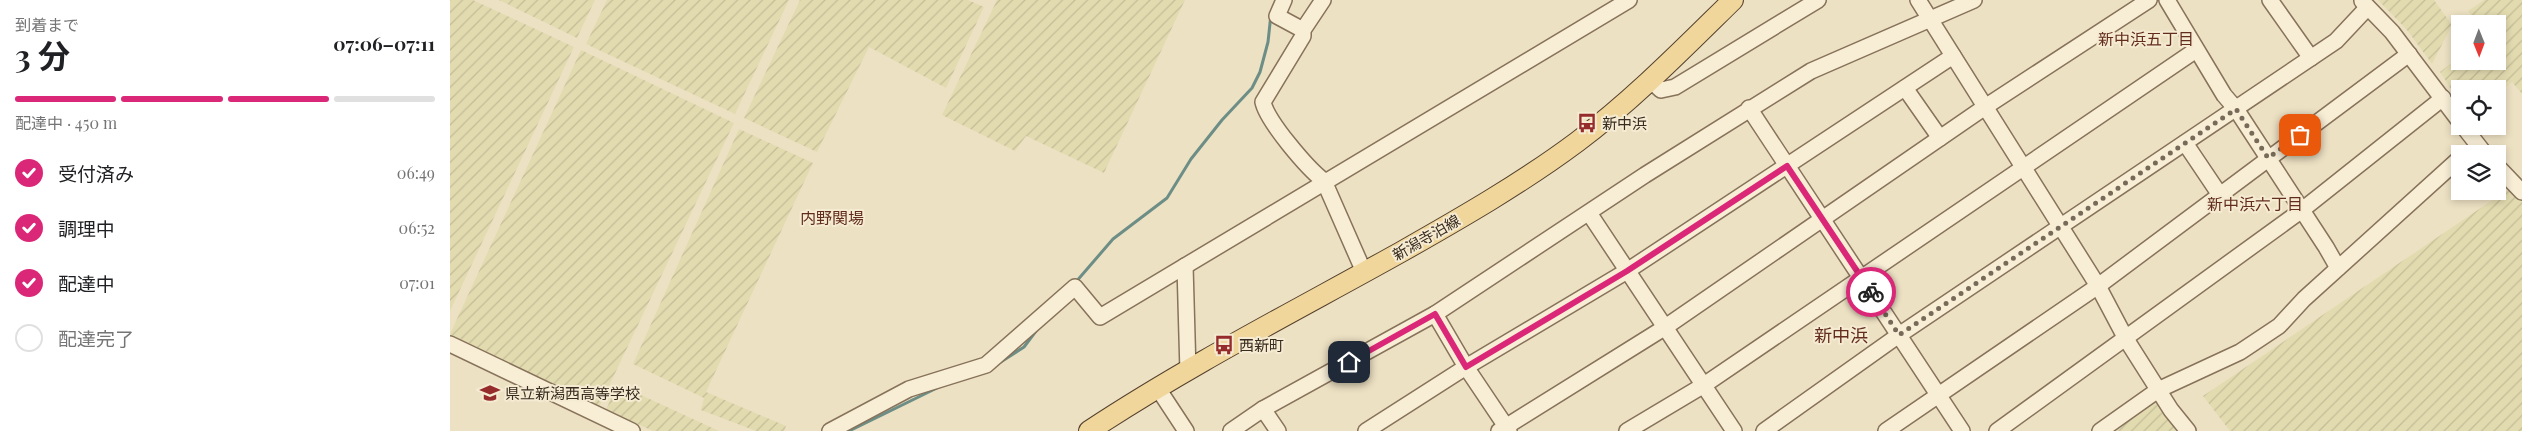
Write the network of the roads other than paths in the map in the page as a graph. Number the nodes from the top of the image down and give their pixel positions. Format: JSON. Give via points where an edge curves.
{"nodes":[{"id":1,"x":1284,"y":0,"type":"edge"},
{"id":2,"x":1323,"y":0,"type":"edge"},
{"id":3,"x":1629,"y":0,"type":"edge"},
{"id":4,"x":1733,"y":0,"type":"edge"},
{"id":5,"x":1818,"y":0,"type":"edge"},
{"id":6,"x":1918,"y":0,"type":"edge"},
{"id":7,"x":1974,"y":0,"type":"edge"},
{"id":8,"x":2150,"y":0,"type":"edge"},
{"id":9,"x":2167,"y":0,"type":"edge"},
{"id":10,"x":2270,"y":0,"type":"edge"},
{"id":11,"x":2364,"y":4,"type":"edge"},
{"id":12,"x":1930,"y":18,"type":"junction"},
{"id":13,"x":1303,"y":30,"type":"junction"},
{"id":14,"x":2196,"y":50,"type":"junction"},
{"id":15,"x":2409,"y":54,"type":"junction"},
{"id":16,"x":1953,"y":56,"type":"junction"},
{"id":17,"x":2311,"y":58,"type":"junction"},
{"id":18,"x":1650,"y":80,"type":"junction"},
{"id":19,"x":1905,"y":88,"type":"junction"},
{"id":20,"x":2443,"y":98,"type":"junction"},
{"id":21,"x":1986,"y":107,"type":"junction"},
{"id":22,"x":1749,"y":108,"type":"junction"},
{"id":23,"x":2236,"y":109,"type":"junction"},
{"id":24,"x":2451,"y":109,"type":"edge"},
{"id":25,"x":1940,"y":138,"type":"junction"},
{"id":26,"x":2185,"y":144,"type":"junction"},
{"id":27,"x":2268,"y":158,"type":"junction"},
{"id":28,"x":1787,"y":166,"type":"junction"},
{"id":29,"x":2451,"y":166,"type":"edge"},
{"id":30,"x":2023,"y":167,"type":"junction"},
{"id":31,"x":2506,"y":175,"type":"edge"},
{"id":32,"x":1324,"y":181,"type":"junction"},
{"id":33,"x":2522,"y":192,"type":"edge"},
{"id":34,"x":2220,"y":195,"type":"junction"},
{"id":35,"x":2302,"y":210,"type":"junction"},
{"id":36,"x":1590,"y":213,"type":"junction"},
{"id":37,"x":1822,"y":220,"type":"junction"},
{"id":38,"x":2061,"y":227,"type":"junction"},
{"id":39,"x":1185,"y":266,"type":"junction"},
{"id":40,"x":2338,"y":268,"type":"junction"},
{"id":41,"x":1627,"y":271,"type":"junction"},
{"id":42,"x":1364,"y":272,"type":"junction"},
{"id":43,"x":1861,"y":276,"type":"junction"},
{"id":44,"x":2098,"y":286,"type":"junction"},
{"id":45,"x":1435,"y":314,"type":"junction"},
{"id":46,"x":1664,"y":328,"type":"junction"},
{"id":47,"x":1899,"y":335,"type":"junction"},
{"id":48,"x":2126,"y":339,"type":"junction"},
{"id":49,"x":450,"y":344,"type":"edge"},
{"id":50,"x":1466,"y":367,"type":"junction"},
{"id":51,"x":1188,"y":372,"type":"junction"},
{"id":52,"x":1704,"y":384,"type":"junction"},
{"id":53,"x":1159,"y":390,"type":"junction"},
{"id":54,"x":2158,"y":390,"type":"junction"},
{"id":55,"x":1938,"y":395,"type":"junction"},
{"id":56,"x":1263,"y":409,"type":"junction"},
{"id":57,"x":1505,"y":430,"type":"edge"},
{"id":58,"x":632,"y":431,"type":"edge"},
{"id":59,"x":830,"y":431,"type":"edge"},
{"id":60,"x":1089,"y":431,"type":"edge"},
{"id":61,"x":1186,"y":431,"type":"edge"},
{"id":62,"x":1231,"y":431,"type":"edge"},
{"id":63,"x":1278,"y":431,"type":"edge"},
{"id":64,"x":1366,"y":431,"type":"edge"},
{"id":65,"x":1627,"y":431,"type":"edge"},
{"id":66,"x":1734,"y":431,"type":"edge"},
{"id":67,"x":1764,"y":431,"type":"edge"},
{"id":68,"x":1886,"y":431,"type":"edge"},
{"id":69,"x":1962,"y":431,"type":"edge"},
{"id":70,"x":1997,"y":431,"type":"edge"},
{"id":71,"x":2100,"y":431,"type":"edge"},
{"id":72,"x":2188,"y":431,"type":"edge"}],
"edges":[{"from":1,"to":13,"type":"street","via":[[1277,16]]},
{"from":2,"to":13,"type":"street"},
{"from":3,"to":32,"type":"street"},
{"from":4,"to":18,"type":"main road","name":"新潟寺泊線"},
{"from":5,"to":18,"type":"street","via":[[1675,87],[1661,90]]},
{"from":6,"to":12,"type":"street"},
{"from":7,"to":12,"type":"street"},
{"from":8,"to":21,"type":"street"},
{"from":9,"to":14,"type":"street"},
{"from":10,"to":17,"type":"street"},
{"from":11,"to":15,"type":"street"},
{"from":11,"to":17,"type":"street","via":[[2336,41]]},
{"from":12,"to":16,"type":"street"},
{"from":12,"to":22,"type":"street","via":[[1811,71]]},
{"from":13,"to":32,"type":"street","via":[[1303,36],[1263,102],[1284,137],[1313,173]]},
{"from":14,"to":23,"type":"street"},
{"from":14,"to":30,"type":"street"},
{"from":15,"to":20,"type":"street"},
{"from":15,"to":27,"type":"street"},
{"from":16,"to":19,"type":"street"},
{"from":16,"to":21,"type":"street"},
{"from":17,"to":23,"type":"street"},
{"from":18,"to":42,"type":"main road","name":"新潟寺泊線","via":[[1578,142],[1534,172]]},
{"from":19,"to":25,"type":"street"},
{"from":19,"to":28,"type":"street"},
{"from":20,"to":24,"type":"street"},
{"from":20,"to":35,"type":"street"},
{"from":21,"to":25,"type":"street"},
{"from":21,"to":30,"type":"street"},
{"from":22,"to":28,"type":"street"},
{"from":22,"to":36,"type":"street"},
{"from":23,"to":26,"type":"street"},
{"from":23,"to":27,"type":"street"},
{"from":25,"to":37,"type":"street"},
{"from":26,"to":34,"type":"street"},
{"from":26,"to":38,"type":"street"},
{"from":27,"to":34,"type":"street"},
{"from":27,"to":35,"type":"street"},
{"from":28,"to":37,"type":"street"},
{"from":28,"to":41,"type":"street"},
{"from":29,"to":40,"type":"street"},
{"from":30,"to":38,"type":"street"},
{"from":30,"to":43,"type":"street"},
{"from":31,"to":33,"type":"street"},
{"from":32,"to":39,"type":"street"},
{"from":32,"to":42,"type":"street"},
{"from":34,"to":44,"type":"street"},
{"from":35,"to":40,"type":"street"},
{"from":35,"to":48,"type":"street"},
{"from":36,"to":41,"type":"street"},
{"from":36,"to":45,"type":"street"},
{"from":37,"to":43,"type":"street"},
{"from":37,"to":46,"type":"street"},
{"from":38,"to":44,"type":"street"},
{"from":38,"to":47,"type":"street"},
{"from":39,"to":51,"type":"street"},
{"from":39,"to":59,"type":"street","via":[[1100,317],[1075,287],[986,365],[909,389]]},
{"from":40,"to":54,"type":"street","via":[[2279,326],[2240,352]]},
{"from":41,"to":46,"type":"street"},
{"from":41,"to":50,"type":"street"},
{"from":42,"to":51,"type":"main road","name":"新潟寺泊線"},
{"from":43,"to":47,"type":"street"},
{"from":43,"to":52,"type":"street"},
{"from":44,"to":48,"type":"street"},
{"from":44,"to":55,"type":"street"},
{"from":45,"to":50,"type":"street"},
{"from":45,"to":56,"type":"street"},
{"from":46,"to":52,"type":"street"},
{"from":46,"to":57,"type":"street"},
{"from":47,"to":55,"type":"street"},
{"from":47,"to":67,"type":"street"},
{"from":48,"to":54,"type":"street"},
{"from":48,"to":70,"type":"street"},
{"from":49,"to":58,"type":"street"},
{"from":50,"to":57,"type":"street"},
{"from":50,"to":64,"type":"street"},
{"from":51,"to":53,"type":"main road","name":"新潟寺泊線"},
{"from":52,"to":65,"type":"street"},
{"from":52,"to":66,"type":"street"},
{"from":53,"to":60,"type":"main road","name":"新潟寺泊線"},
{"from":53,"to":61,"type":"street"},
{"from":54,"to":71,"type":"street"},
{"from":54,"to":72,"type":"street"},
{"from":55,"to":68,"type":"street"},
{"from":55,"to":69,"type":"street"},
{"from":56,"to":62,"type":"street"},
{"from":56,"to":63,"type":"street"}]}
